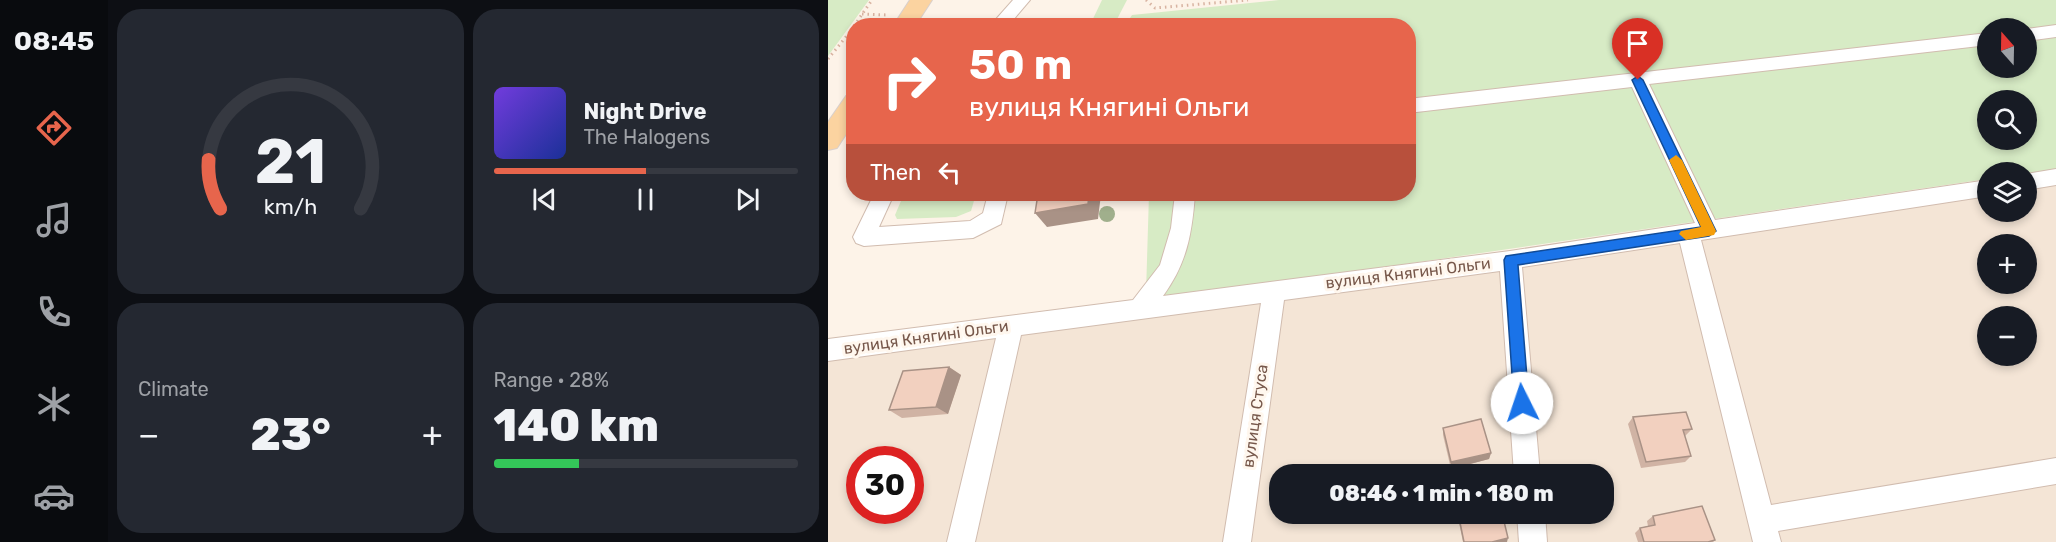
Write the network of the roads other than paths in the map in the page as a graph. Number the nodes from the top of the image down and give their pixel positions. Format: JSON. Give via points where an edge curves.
{"nodes":[{"id":1,"x":921,"y":0,"type":"edge"},
{"id":2,"x":1022,"y":0,"type":"edge"},
{"id":3,"x":909,"y":18,"type":"edge"},
{"id":4,"x":1005,"y":18,"type":"edge"},
{"id":5,"x":2056,"y":31,"type":"edge"},
{"id":6,"x":2037,"y":33,"type":"edge"},
{"id":7,"x":1977,"y":40,"type":"edge"},
{"id":8,"x":1638,"y":80,"type":"junction"},
{"id":9,"x":1416,"y":105,"type":"edge"},
{"id":10,"x":846,"y":114,"type":"edge"},
{"id":11,"x":828,"y":141,"type":"edge"},
{"id":12,"x":2056,"y":177,"type":"edge"},
{"id":13,"x":2037,"y":180,"type":"edge"},
{"id":14,"x":1977,"y":190,"type":"edge"},
{"id":15,"x":881,"y":201,"type":"edge"},
{"id":16,"x":997,"y":201,"type":"edge"},
{"id":17,"x":1184,"y":201,"type":"edge"},
{"id":18,"x":1699,"y":232,"type":"junction"},
{"id":19,"x":1510,"y":260,"type":"junction"},
{"id":20,"x":1274,"y":290,"type":"junction"},
{"id":21,"x":1142,"y":307,"type":"junction"},
{"id":22,"x":1011,"y":325,"type":"junction"},
{"id":23,"x":828,"y":350,"type":"edge"},
{"id":24,"x":1526,"y":464,"type":"edge"},
{"id":25,"x":2056,"y":471,"type":"edge"},
{"id":26,"x":1532,"y":524,"type":"edge"},
{"id":27,"x":1765,"y":531,"type":"edge"},
{"id":28,"x":961,"y":542,"type":"edge"},
{"id":29,"x":1237,"y":542,"type":"edge"},
{"id":30,"x":1533,"y":542,"type":"edge"}],
"edges":[{"from":1,"to":3,"type":"main road"},
{"from":2,"to":4,"type":"street"},
{"from":5,"to":6,"type":"street"},
{"from":7,"to":8,"type":"street"},
{"from":8,"to":9,"type":"street"},
{"from":8,"to":18,"type":"street"},
{"from":10,"to":11,"type":"main road"},
{"from":12,"to":13,"type":"street"},
{"from":14,"to":18,"type":"street","name":"вулиця Княгині Ольги"},
{"from":15,"to":16,"type":"street","via":[[864,237],[973,229],[993,218]]},
{"from":17,"to":21,"type":"street","via":[[1182,228],[1170,269]]},
{"from":18,"to":19,"type":"street","name":"вулиця Княгині Ольги"},
{"from":18,"to":27,"type":"street"},
{"from":19,"to":20,"type":"street","name":"вулиця Княгині Ольги"},
{"from":19,"to":24,"type":"street"},
{"from":20,"to":21,"type":"street","name":"вулиця Княгині Ольги"},
{"from":20,"to":29,"type":"street","name":"вулиця Стуса"},
{"from":21,"to":22,"type":"street","name":"вулиця Княгині Ольги"},
{"from":22,"to":23,"type":"street","name":"вулиця Княгині Ольги"},
{"from":22,"to":28,"type":"street"},
{"from":25,"to":27,"type":"street"},
{"from":26,"to":30,"type":"street"}]}
